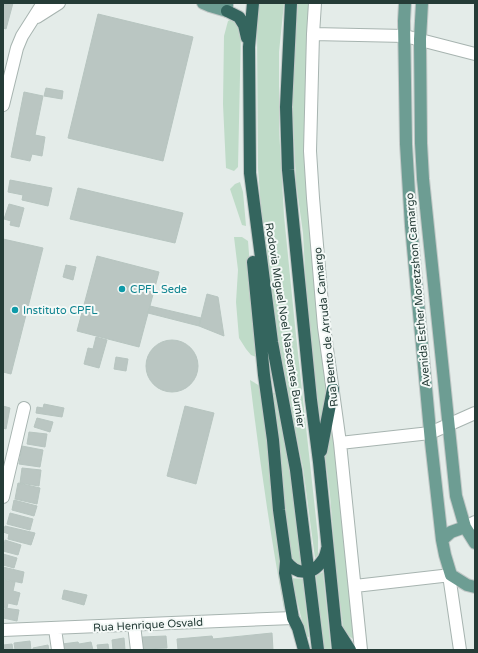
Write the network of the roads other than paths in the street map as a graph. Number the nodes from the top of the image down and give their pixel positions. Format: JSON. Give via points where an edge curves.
{"nodes":[{"id":1,"x":43,"y":3,"type":"edge"},
{"id":2,"x":59,"y":3,"type":"edge"},
{"id":3,"x":203,"y":3,"type":"edge"},
{"id":4,"x":253,"y":3,"type":"edge"},
{"id":5,"x":291,"y":3,"type":"edge"},
{"id":6,"x":315,"y":3,"type":"edge"},
{"id":7,"x":405,"y":3,"type":"edge"},
{"id":8,"x":422,"y":3,"type":"edge"},
{"id":9,"x":227,"y":7,"type":"edge"},
{"id":10,"x":32,"y":22,"type":"junction"},
{"id":11,"x":312,"y":34,"type":"junction"},
{"id":12,"x":405,"y":36,"type":"junction"},
{"id":13,"x":420,"y":39,"type":"junction"},
{"id":14,"x":249,"y":47,"type":"junction"},
{"id":15,"x":475,"y":54,"type":"edge"},
{"id":16,"x":3,"y":105,"type":"edge"},
{"id":17,"x":256,"y":230,"type":"junction"},
{"id":18,"x":333,"y":389,"type":"junction"},
{"id":19,"x":24,"y":408,"type":"dead end"},
{"id":20,"x":475,"y":413,"type":"edge"},
{"id":21,"x":448,"y":424,"type":"junction"},
{"id":22,"x":430,"y":433,"type":"junction"},
{"id":23,"x":340,"y":443,"type":"junction"},
{"id":24,"x":319,"y":462,"type":"junction"},
{"id":25,"x":3,"y":497,"type":"edge"},
{"id":26,"x":470,"y":524,"type":"edge"},
{"id":27,"x":442,"y":540,"type":"junction"},
{"id":28,"x":473,"y":541,"type":"edge"},
{"id":29,"x":327,"y":548,"type":"junction"},
{"id":30,"x":286,"y":561,"type":"junction"},
{"id":31,"x":308,"y":572,"type":"junction"},
{"id":32,"x":451,"y":574,"type":"junction"},
{"id":33,"x":355,"y":586,"type":"junction"},
{"id":34,"x":471,"y":586,"type":"edge"},
{"id":35,"x":453,"y":602,"type":"junction"},
{"id":36,"x":293,"y":618,"type":"junction"},
{"id":37,"x":134,"y":625,"type":"junction"},
{"id":38,"x":335,"y":627,"type":"junction"},
{"id":39,"x":55,"y":629,"type":"junction"},
{"id":40,"x":3,"y":630,"type":"edge"},
{"id":41,"x":58,"y":650,"type":"edge"},
{"id":42,"x":137,"y":650,"type":"edge"},
{"id":43,"x":304,"y":650,"type":"edge"},
{"id":44,"x":318,"y":650,"type":"edge"},
{"id":45,"x":338,"y":650,"type":"edge"},
{"id":46,"x":350,"y":650,"type":"edge"},
{"id":47,"x":361,"y":650,"type":"edge"},
{"id":48,"x":460,"y":650,"type":"edge"}],
"edges":[{"from":1,"to":10,"type":"street"},
{"from":2,"to":10,"type":"street"},
{"from":3,"to":9,"type":"main road"},
{"from":4,"to":14,"type":"highway","name":"Rodovia Miguel Noel Nascentes Burnier"},
{"from":5,"to":24,"type":"highway","name":"Rodovia Miguel Noel Nascentes Burnier","via":[[286,107],[288,170]]},
{"from":6,"to":11,"type":"street","name":"Rua Bento de Arruda Camargo"},
{"from":7,"to":12,"type":"main road","name":"Avenida Esther Moretzshon Camargo"},
{"from":8,"to":13,"type":"main road","name":"Avenida Esther Moretzshon Camargo"},
{"from":9,"to":14,"type":"highway","via":[[244,25]]},
{"from":10,"to":16,"type":"street","via":[[24,31],[17,48]]},
{"from":11,"to":12,"type":"street"},
{"from":11,"to":18,"type":"street","name":"Rua Bento de Arruda Camargo","via":[[310,151],[324,327]]},
{"from":12,"to":13,"type":"street"},
{"from":12,"to":22,"type":"main road","name":"Avenida Esther Moretzshon Camargo","via":[[408,181]]},
{"from":13,"to":15,"type":"street"},
{"from":13,"to":21,"type":"main road","name":"Avenida Esther Moretzshon Camargo","via":[[423,180]]},
{"from":14,"to":17,"type":"highway","name":"Rodovia Miguel Noel Nascentes Burnier","via":[[250,173]]},
{"from":17,"to":30,"type":"highway","via":[[250,236]]},
{"from":17,"to":31,"type":"highway","name":"Rodovia Miguel Noel Nascentes Burnier","via":[[272,342],[296,470]]},
{"from":18,"to":23,"type":"street","name":"Rua Bento de Arruda Camargo"},
{"from":18,"to":24,"type":"highway"},
{"from":19,"to":25,"type":"street"},
{"from":20,"to":21,"type":"street"},
{"from":21,"to":22,"type":"street"},
{"from":21,"to":26,"type":"main road","name":"Avenida Esther Moretzshon Camargo","via":[[456,496]]},
{"from":22,"to":23,"type":"street"},
{"from":22,"to":27,"type":"main road","name":"Avenida Esther Moretzshon Camargo"},
{"from":23,"to":33,"type":"street","name":"Rua Bento de Arruda Camargo"},
{"from":24,"to":29,"type":"highway","name":"Rodovia Miguel Noel Nascentes Burnier"},
{"from":26,"to":27,"type":"main road","via":[[457,528]]},
{"from":26,"to":28,"type":"main road","name":"Avenida Esther Moretzshon Camargo"},
{"from":27,"to":32,"type":"main road","name":"Avenida Esther Moretzshon Camargo"},
{"from":29,"to":31,"type":"highway","via":[[323,560]]},
{"from":29,"to":38,"type":"highway","name":"Rodovia Miguel Noel Nascentes Burnier"},
{"from":30,"to":31,"type":"highway","via":[[291,568]]},
{"from":30,"to":36,"type":"highway","via":[[285,574]]},
{"from":31,"to":44,"type":"highway","name":"Rodovia Miguel Noel Nascentes Burnier"},
{"from":32,"to":33,"type":"street"},
{"from":32,"to":34,"type":"main road"},
{"from":32,"to":35,"type":"street"},
{"from":33,"to":47,"type":"street","name":"Rua Bento de Arruda Camargo"},
{"from":34,"to":35,"type":"street","via":[[456,594]]},
{"from":35,"to":48,"type":"street"},
{"from":36,"to":37,"type":"street","name":"Rua Henrique Osvald"},
{"from":36,"to":43,"type":"highway"},
{"from":37,"to":39,"type":"street","name":"Rua Henrique Osvald"},
{"from":37,"to":42,"type":"street"},
{"from":38,"to":45,"type":"highway","name":"Rodovia Miguel Noel Nascentes Burnier"},
{"from":38,"to":46,"type":"highway"},
{"from":39,"to":40,"type":"street","name":"Rua Henrique Osvald"},
{"from":39,"to":41,"type":"street"}]}
